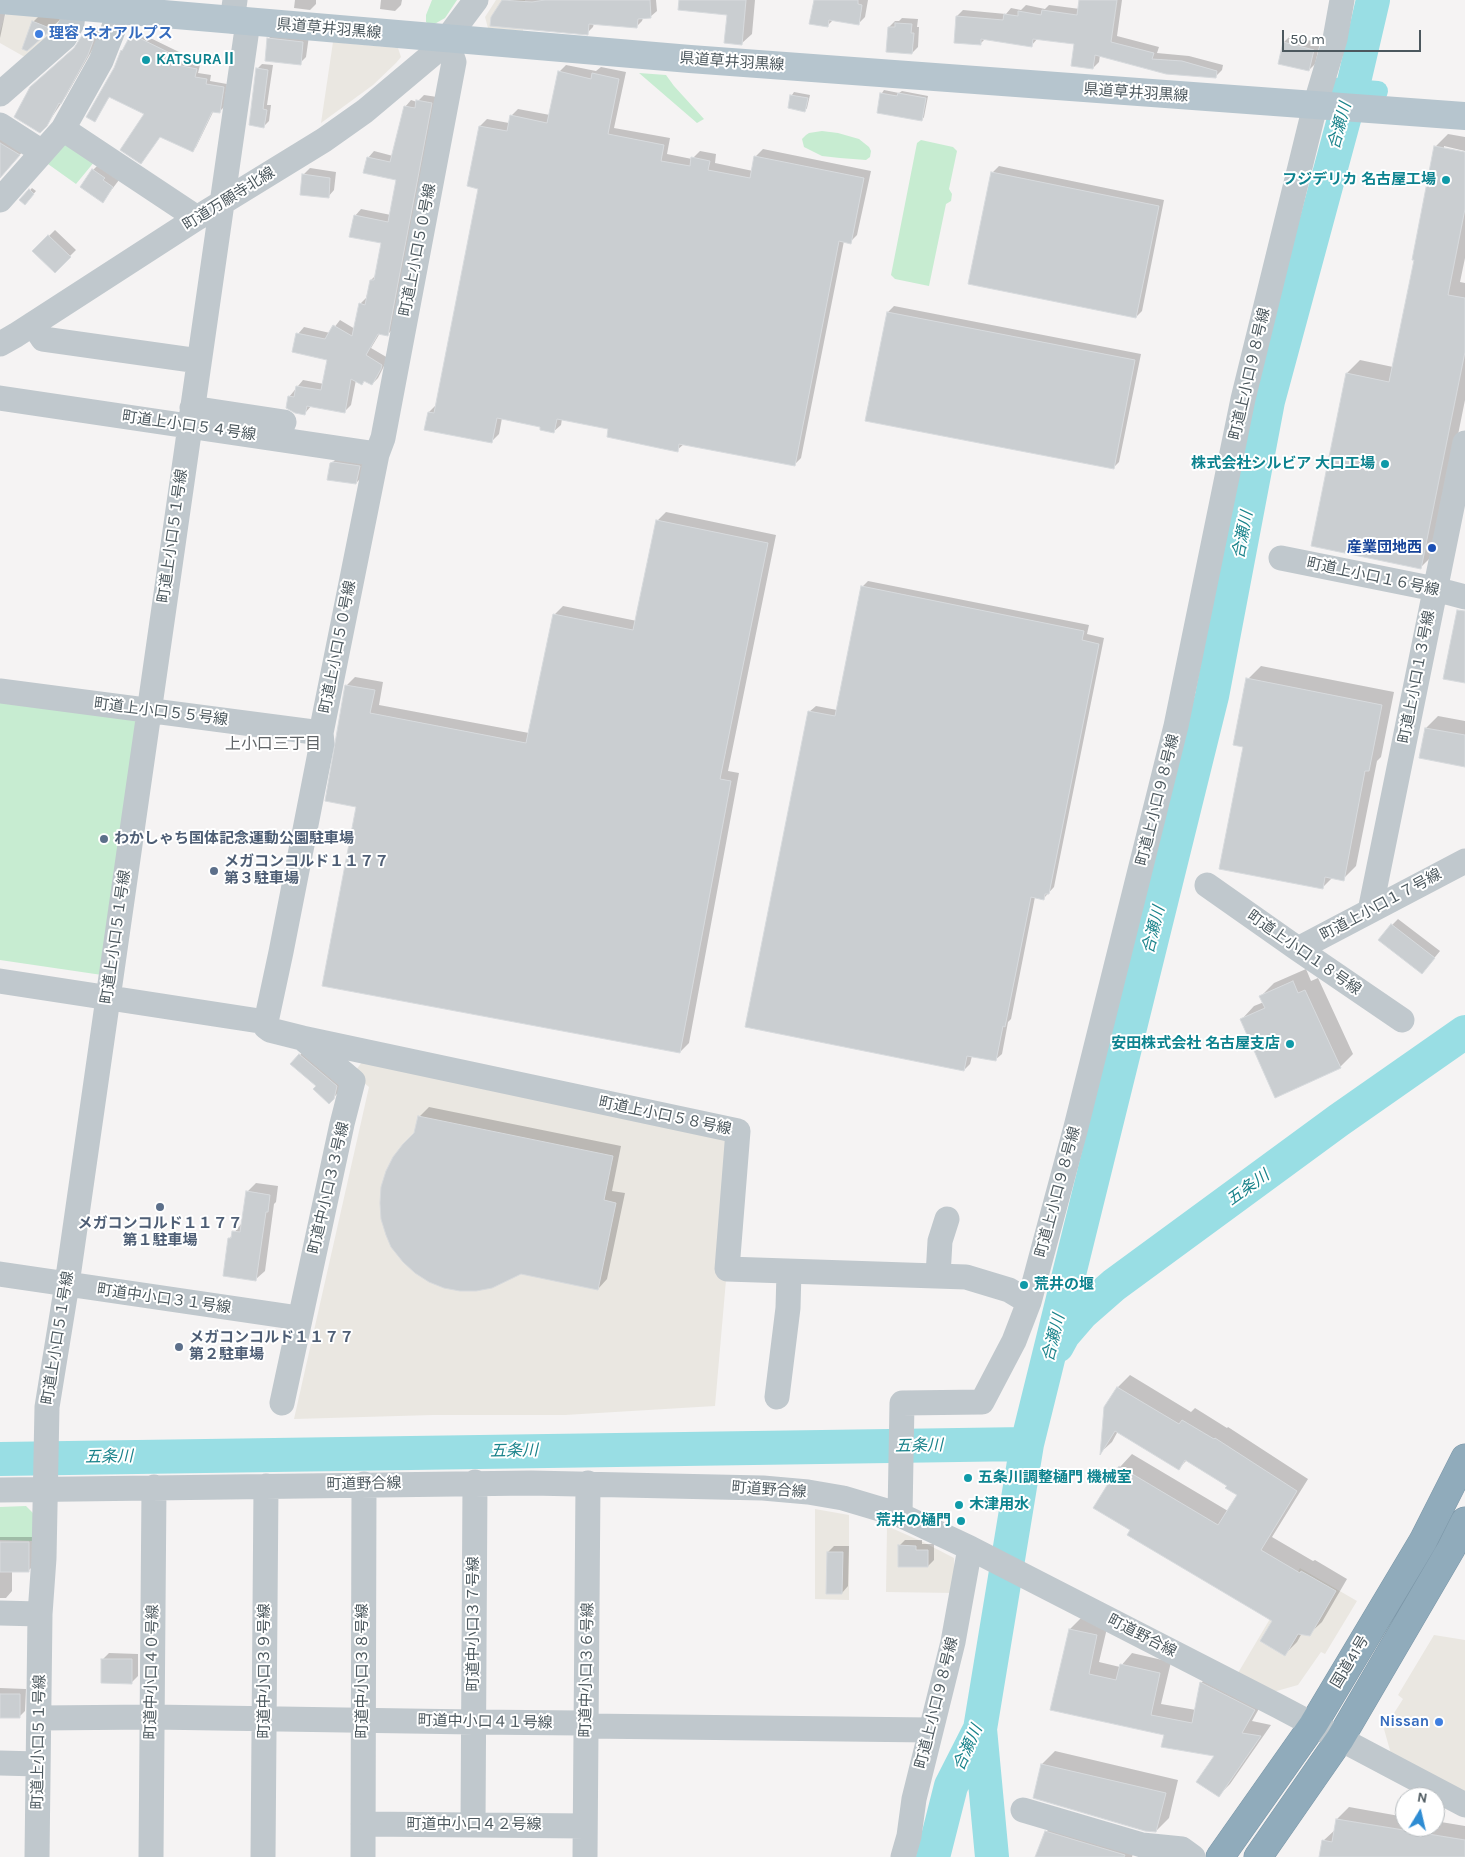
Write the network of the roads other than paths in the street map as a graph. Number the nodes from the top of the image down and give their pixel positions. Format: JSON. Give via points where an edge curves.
{"nodes":[{"id":1,"x":0,"y":0,"type":"edge"},
{"id":2,"x":476,"y":0,"type":"edge"},
{"id":3,"x":1342,"y":0,"type":"edge"},
{"id":4,"x":116,"y":5,"type":"edge"},
{"id":5,"x":74,"y":7,"type":"junction"},
{"id":6,"x":238,"y":14,"type":"edge"},
{"id":7,"x":446,"y":39,"type":"junction"},
{"id":8,"x":0,"y":94,"type":"edge"},
{"id":9,"x":1314,"y":106,"type":"junction"},
{"id":10,"x":1465,"y":116,"type":"edge"},
{"id":11,"x":0,"y":124,"type":"edge"},
{"id":12,"x":62,"y":129,"type":"junction"},
{"id":13,"x":42,"y":152,"type":"junction"},
{"id":14,"x":0,"y":200,"type":"edge"},
{"id":15,"x":222,"y":204,"type":"junction"},
{"id":16,"x":197,"y":218,"type":"junction"},
{"id":17,"x":33,"y":324,"type":"junction"},
{"id":18,"x":0,"y":344,"type":"edge"},
{"id":19,"x":199,"y":361,"type":"junction"},
{"id":20,"x":0,"y":398,"type":"edge"},
{"id":21,"x":191,"y":417,"type":"junction"},
{"id":22,"x":380,"y":446,"type":"junction"},
{"id":23,"x":1465,"y":446,"type":"edge"},
{"id":24,"x":1280,"y":558,"type":"dead end"},
{"id":25,"x":1435,"y":589,"type":"junction"},
{"id":26,"x":1465,"y":597,"type":"edge"},
{"id":27,"x":0,"y":691,"type":"edge"},
{"id":28,"x":148,"y":711,"type":"junction"},
{"id":29,"x":321,"y":733,"type":"junction"},
{"id":30,"x":1465,"y":860,"type":"edge"},
{"id":31,"x":1207,"y":884,"type":"dead end"},
{"id":32,"x":1370,"y":911,"type":"junction"},
{"id":33,"x":1298,"y":949,"type":"junction"},
{"id":34,"x":0,"y":965,"type":"edge"},
{"id":35,"x":0,"y":982,"type":"edge"},
{"id":36,"x":109,"y":990,"type":"junction"},
{"id":37,"x":1402,"y":1020,"type":"dead end"},
{"id":38,"x":266,"y":1022,"type":"junction"},
{"id":39,"x":302,"y":1038,"type":"junction"},
{"id":40,"x":946,"y":1219,"type":"dead end"},
{"id":41,"x":789,"y":1272,"type":"junction"},
{"id":42,"x":0,"y":1274,"type":"edge"},
{"id":43,"x":938,"y":1276,"type":"junction"},
{"id":44,"x":67,"y":1284,"type":"junction"},
{"id":45,"x":1029,"y":1302,"type":"junction"},
{"id":46,"x":299,"y":1318,"type":"junction"},
{"id":47,"x":777,"y":1397,"type":"dead end"},
{"id":48,"x":282,"y":1403,"type":"dead end"},
{"id":49,"x":1465,"y":1458,"type":"edge"},
{"id":50,"x":475,"y":1482,"type":"junction"},
{"id":51,"x":588,"y":1483,"type":"junction"},
{"id":52,"x":364,"y":1484,"type":"junction"},
{"id":53,"x":46,"y":1485,"type":"junction"},
{"id":54,"x":266,"y":1486,"type":"junction"},
{"id":55,"x":154,"y":1487,"type":"junction"},
{"id":56,"x":0,"y":1490,"type":"edge"},
{"id":57,"x":900,"y":1515,"type":"junction"},
{"id":58,"x":1465,"y":1521,"type":"edge"},
{"id":59,"x":972,"y":1549,"type":"junction"},
{"id":60,"x":0,"y":1613,"type":"edge"},
{"id":61,"x":40,"y":1614,"type":"junction"},
{"id":62,"x":152,"y":1717,"type":"junction"},
{"id":63,"x":39,"y":1718,"type":"junction"},
{"id":64,"x":265,"y":1719,"type":"junction"},
{"id":65,"x":363,"y":1720,"type":"junction"},
{"id":66,"x":473,"y":1722,"type":"junction"},
{"id":67,"x":1313,"y":1725,"type":"junction"},
{"id":68,"x":586,"y":1726,"type":"junction"},
{"id":69,"x":930,"y":1730,"type":"junction"},
{"id":70,"x":1340,"y":1739,"type":"junction"},
{"id":71,"x":0,"y":1763,"type":"edge"},
{"id":72,"x":38,"y":1764,"type":"junction"},
{"id":73,"x":1465,"y":1805,"type":"edge"},
{"id":74,"x":1023,"y":1810,"type":"dead end"},
{"id":75,"x":363,"y":1824,"type":"junction"},
{"id":76,"x":472,"y":1825,"type":"junction"},
{"id":77,"x":585,"y":1826,"type":"junction"},
{"id":78,"x":37,"y":1857,"type":"edge"},
{"id":79,"x":150,"y":1857,"type":"edge"},
{"id":80,"x":264,"y":1857,"type":"edge"},
{"id":81,"x":363,"y":1857,"type":"edge"},
{"id":82,"x":585,"y":1857,"type":"edge"},
{"id":83,"x":903,"y":1857,"type":"edge"},
{"id":84,"x":1193,"y":1857,"type":"edge"},
{"id":85,"x":1220,"y":1857,"type":"edge"},
{"id":86,"x":1258,"y":1857,"type":"edge"}],
"edges":[{"from":1,"to":5,"type":"main road","name":"県道草井羽黒線"},
{"from":2,"to":7,"type":"street","name":"町道万願寺北線"},
{"from":3,"to":9,"type":"street","name":"町道上小口９８号線","via":[[1335,40]]},
{"from":4,"to":5,"type":"main road","name":"県道草井羽黒線"},
{"from":4,"to":6,"type":"main road","name":"県道草井羽黒線"},
{"from":4,"to":12,"type":"street","via":[[116,24],[101,61]]},
{"from":5,"to":8,"type":"street","via":[[72,24],[65,37]]},
{"from":6,"to":7,"type":"main road","name":"県道草井羽黒線"},
{"from":6,"to":15,"type":"street","name":"町道上小口５１号線"},
{"from":7,"to":9,"type":"main road","name":"県道草井羽黒線"},
{"from":7,"to":15,"type":"street","name":"町道万願寺北線","via":[[440,48],[365,112]]},
{"from":7,"to":22,"type":"street","name":"町道上小口５０号線","via":[[454,62]]},
{"from":9,"to":10,"type":"main road","name":"県道草井羽黒線"},
{"from":9,"to":45,"type":"street","name":"町道上小口９８号線","via":[[1243,399],[1173,736]]},
{"from":11,"to":13,"type":"street"},
{"from":12,"to":13,"type":"street"},
{"from":12,"to":16,"type":"street"},
{"from":13,"to":14,"type":"street"},
{"from":15,"to":16,"type":"street","name":"町道万願寺北線"},
{"from":15,"to":19,"type":"street","name":"町道上小口５１号線"},
{"from":16,"to":17,"type":"street","name":"町道万願寺北線"},
{"from":17,"to":18,"type":"street","name":"町道万願寺北線"},
{"from":17,"to":19,"type":"street","via":[[44,340]]},
{"from":19,"to":21,"type":"street","name":"町道上小口５１号線"},
{"from":20,"to":21,"type":"street","name":"町道上小口５４号線"},
{"from":21,"to":22,"type":"street","name":"町道上小口５４号線"},
{"from":21,"to":28,"type":"street","name":"町道上小口５１号線"},
{"from":22,"to":29,"type":"street","name":"町道上小口５０号線"},
{"from":23,"to":25,"type":"street","name":"町道上小口１３号線"},
{"from":24,"to":25,"type":"street","name":"町道上小口１６号線"},
{"from":25,"to":26,"type":"street","name":"町道上小口１６号線"},
{"from":25,"to":32,"type":"street","name":"町道上小口１３号線"},
{"from":27,"to":28,"type":"street","name":"町道上小口５５号線"},
{"from":28,"to":29,"type":"street","name":"町道上小口５５号線"},
{"from":28,"to":36,"type":"street","name":"町道上小口５１号線"},
{"from":29,"to":38,"type":"street","name":"町道上小口５０号線","via":[[322,743]]},
{"from":30,"to":32,"type":"street","name":"町道上小口１７号線"},
{"from":31,"to":33,"type":"street","name":"町道上小口１８号線"},
{"from":32,"to":33,"type":"street","name":"町道上小口１７号線"},
{"from":33,"to":37,"type":"street","name":"町道上小口１８号線"},
{"from":34,"to":36,"type":"street"},
{"from":35,"to":36,"type":"street"},
{"from":36,"to":38,"type":"street","via":[[211,996],[209,1013]]},
{"from":36,"to":44,"type":"street","name":"町道上小口５１号線"},
{"from":38,"to":39,"type":"street","name":"町道中小口３３号線","via":[[270,1030]]},
{"from":39,"to":41,"type":"street","name":"町道上小口５８号線","via":[[738,1131],[727,1269]]},
{"from":39,"to":46,"type":"street","name":"町道中小口３３号線","via":[[353,1080]]},
{"from":40,"to":43,"type":"street","via":[[940,1241]]},
{"from":41,"to":43,"type":"street","name":"町道上小口５８号線"},
{"from":41,"to":47,"type":"street"},
{"from":42,"to":44,"type":"street","name":"町道中小口３１号線"},
{"from":43,"to":45,"type":"street","name":"町道上小口５８号線","via":[[966,1277],[1009,1290]]},
{"from":44,"to":46,"type":"street","name":"町道中小口３１号線"},
{"from":44,"to":53,"type":"street","name":"町道上小口５１号線","via":[[48,1407]]},
{"from":45,"to":57,"type":"street","name":"町道上小口９８号線","via":[[1014,1340],[982,1402],[902,1403]]},
{"from":46,"to":48,"type":"street","name":"町道中小口３３号線"},
{"from":49,"to":67,"type":"highway","name":"国道41号","via":[[1423,1541]]},
{"from":50,"to":51,"type":"street","name":"町道野合線"},
{"from":50,"to":52,"type":"street","name":"町道野合線"},
{"from":50,"to":66,"type":"street","name":"町道中小口３７号線"},
{"from":51,"to":57,"type":"street","name":"町道野合線","via":[[793,1490],[852,1500]]},
{"from":51,"to":68,"type":"street","name":"町道中小口３６号線"},
{"from":52,"to":54,"type":"street","name":"町道野合線"},
{"from":52,"to":65,"type":"street","name":"町道中小口３８号線"},
{"from":53,"to":55,"type":"street","name":"町道野合線"},
{"from":53,"to":56,"type":"street","name":"町道野合線"},
{"from":53,"to":61,"type":"street","name":"町道上小口５１号線"},
{"from":54,"to":55,"type":"street","name":"町道野合線"},
{"from":54,"to":64,"type":"street","name":"町道中小口３９号線"},
{"from":55,"to":62,"type":"street","name":"町道中小口４０号線"},
{"from":57,"to":59,"type":"street","name":"町道野合線"},
{"from":58,"to":70,"type":"highway","name":"国道41号"},
{"from":59,"to":67,"type":"street","name":"町道野合線"},
{"from":59,"to":69,"type":"street","name":"町道上小口９８号線","via":[[953,1642]]},
{"from":60,"to":61,"type":"street"},
{"from":61,"to":63,"type":"street","name":"町道上小口５１号線"},
{"from":62,"to":63,"type":"street","name":"町道中小口４１号線"},
{"from":62,"to":64,"type":"street","name":"町道中小口４１号線"},
{"from":62,"to":79,"type":"street","name":"町道中小口４０号線"},
{"from":63,"to":72,"type":"street","name":"町道上小口５１号線"},
{"from":64,"to":65,"type":"street","name":"町道中小口４１号線"},
{"from":64,"to":80,"type":"street","name":"町道中小口３９号線"},
{"from":65,"to":66,"type":"street","name":"町道中小口４１号線"},
{"from":65,"to":75,"type":"street","name":"町道中小口３８号線"},
{"from":66,"to":68,"type":"street","name":"町道中小口４１号線","via":[[580,1723]]},
{"from":66,"to":76,"type":"street","name":"町道中小口３７号線"},
{"from":67,"to":70,"type":"street","name":"町道野合線"},
{"from":67,"to":85,"type":"highway","name":"国道41号"},
{"from":68,"to":69,"type":"street","name":"町道中小口４１号線"},
{"from":68,"to":77,"type":"street","name":"町道中小口３６号線"},
{"from":69,"to":83,"type":"street","name":"町道上小口９８号線"},
{"from":70,"to":73,"type":"street","name":"町道野合線"},
{"from":70,"to":86,"type":"highway","name":"国道41号"},
{"from":71,"to":72,"type":"street"},
{"from":72,"to":78,"type":"street","name":"町道上小口５１号線"},
{"from":74,"to":84,"type":"street","via":[[1142,1845],[1182,1849]]},
{"from":75,"to":76,"type":"street","name":"町道中小口４２号線"},
{"from":75,"to":81,"type":"street","name":"町道中小口３８号線"},
{"from":76,"to":77,"type":"street","name":"町道中小口４２号線"},
{"from":77,"to":82,"type":"street","name":"町道中小口３６号線"}]}
